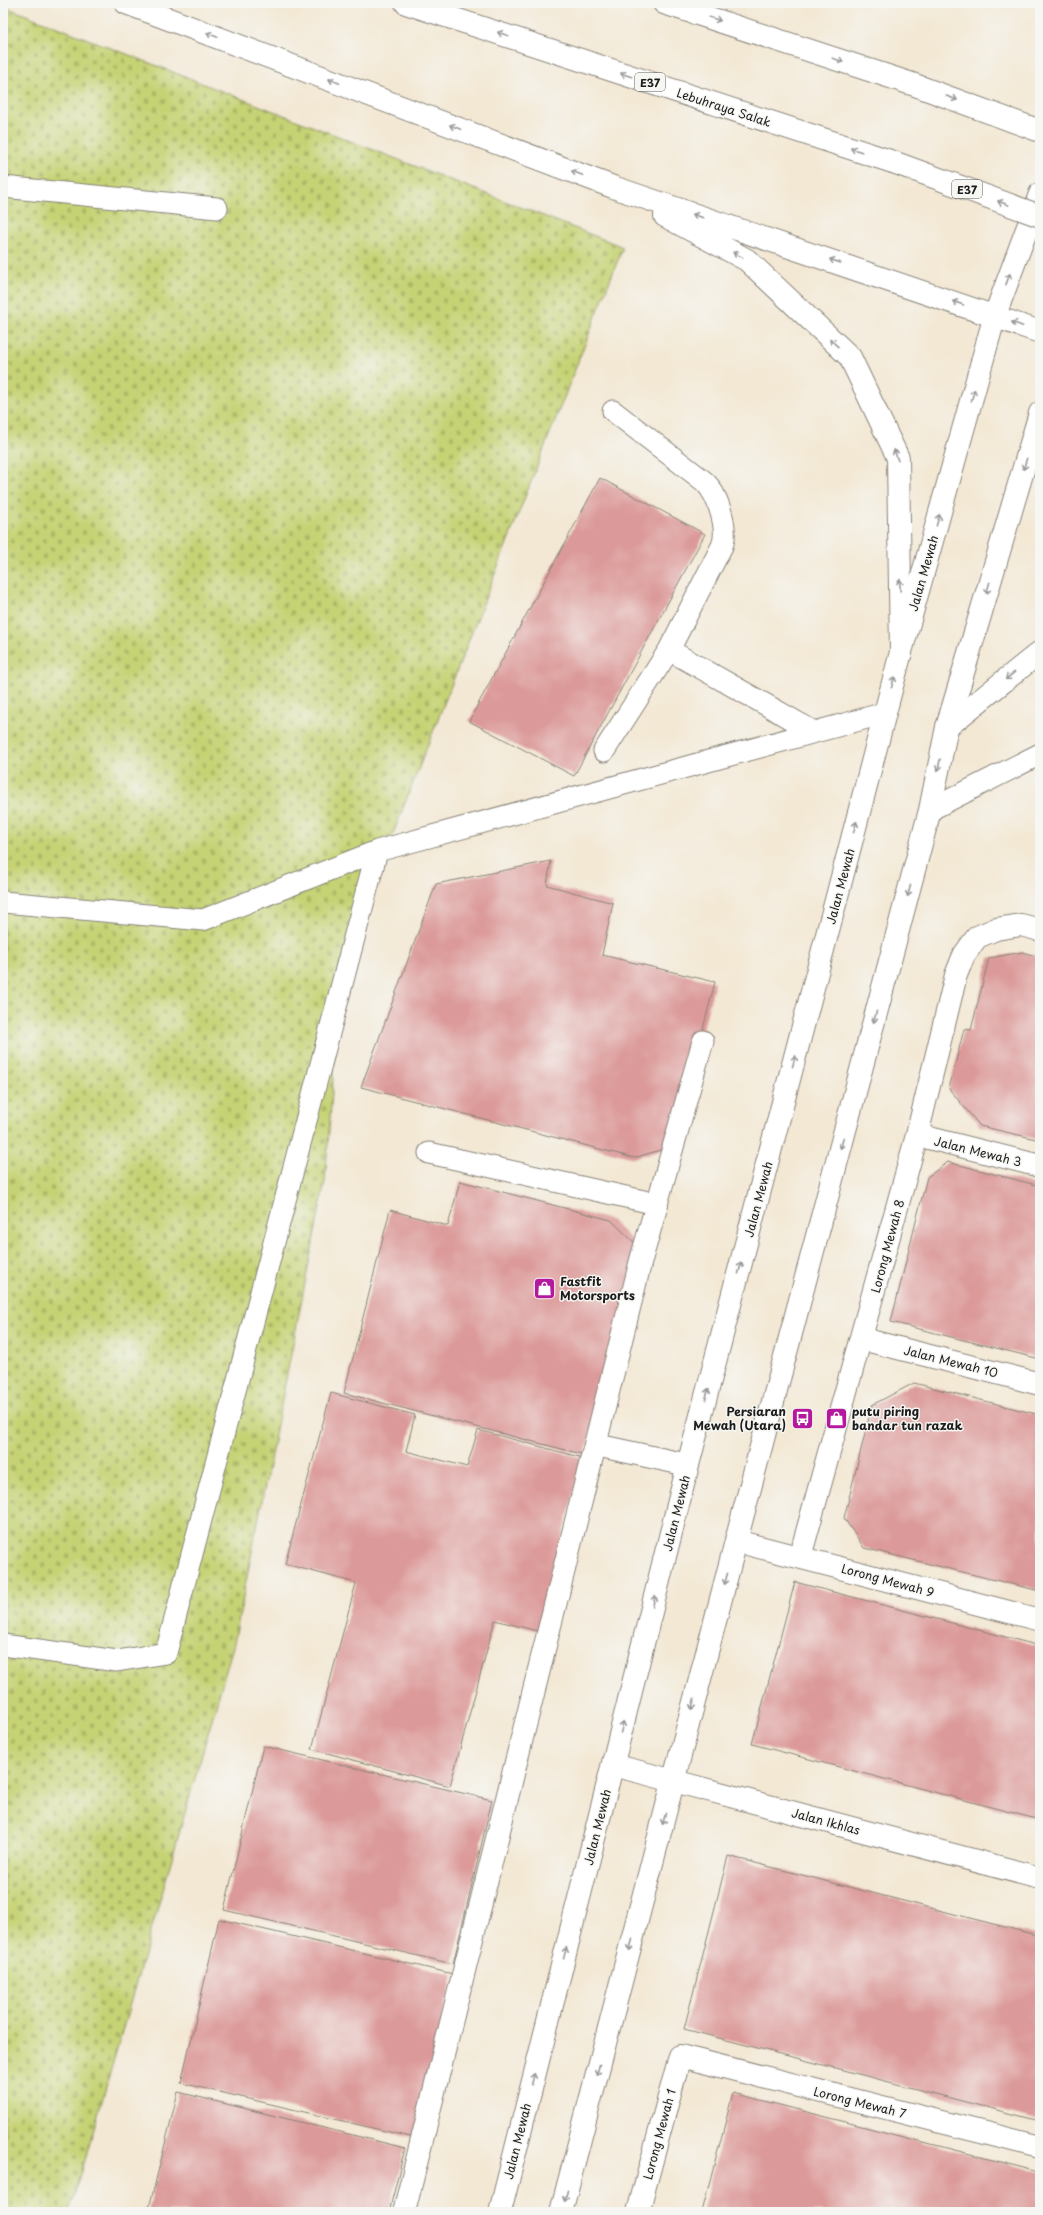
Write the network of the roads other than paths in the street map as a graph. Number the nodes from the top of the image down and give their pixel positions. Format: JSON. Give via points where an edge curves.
{"nodes":[{"id":1,"x":126,"y":3,"type":"edge"},
{"id":2,"x":406,"y":3,"type":"edge"},
{"id":3,"x":664,"y":3,"type":"edge"},
{"id":4,"x":1040,"y":131,"type":"edge"},
{"id":5,"x":3,"y":187,"type":"edge"},
{"id":6,"x":613,"y":187,"type":"junction"},
{"id":7,"x":1040,"y":194,"type":"edge"},
{"id":8,"x":217,"y":208,"type":"dead end"},
{"id":9,"x":1040,"y":216,"type":"edge"},
{"id":10,"x":995,"y":315,"type":"junction"},
{"id":11,"x":1040,"y":332,"type":"edge"},
{"id":12,"x":613,"y":411,"type":"dead end"},
{"id":13,"x":1040,"y":413,"type":"edge"},
{"id":14,"x":669,"y":650,"type":"junction"},
{"id":15,"x":901,"y":652,"type":"junction"},
{"id":16,"x":1040,"y":652,"type":"edge"},
{"id":17,"x":885,"y":713,"type":"junction"},
{"id":18,"x":947,"y":727,"type":"junction"},
{"id":19,"x":814,"y":732,"type":"junction"},
{"id":20,"x":604,"y":751,"type":"dead end"},
{"id":21,"x":1040,"y":754,"type":"edge"},
{"id":22,"x":930,"y":810,"type":"junction"},
{"id":23,"x":377,"y":851,"type":"junction"},
{"id":24,"x":3,"y":902,"type":"edge"},
{"id":25,"x":1040,"y":930,"type":"edge"},
{"id":26,"x":703,"y":1042,"type":"dead end"},
{"id":27,"x":917,"y":1136,"type":"junction"},
{"id":28,"x":429,"y":1153,"type":"dead end"},
{"id":29,"x":1040,"y":1166,"type":"edge"},
{"id":30,"x":658,"y":1204,"type":"junction"},
{"id":31,"x":862,"y":1339,"type":"junction"},
{"id":32,"x":1040,"y":1384,"type":"edge"},
{"id":33,"x":596,"y":1445,"type":"junction"},
{"id":34,"x":688,"y":1465,"type":"junction"},
{"id":35,"x":736,"y":1541,"type":"junction"},
{"id":36,"x":800,"y":1557,"type":"junction"},
{"id":37,"x":1040,"y":1620,"type":"edge"},
{"id":38,"x":3,"y":1645,"type":"edge"},
{"id":39,"x":612,"y":1765,"type":"junction"},
{"id":40,"x":674,"y":1781,"type":"junction"},
{"id":41,"x":1040,"y":1878,"type":"edge"},
{"id":42,"x":680,"y":2056,"type":"joint"},
{"id":43,"x":1040,"y":2147,"type":"edge"},
{"id":44,"x":404,"y":2212,"type":"edge"},
{"id":45,"x":500,"y":2212,"type":"edge"},
{"id":46,"x":561,"y":2212,"type":"edge"},
{"id":47,"x":638,"y":2212,"type":"edge"}],
"edges":[{"from":6,"to":1,"type":"main road","one_way":true},
{"from":9,"to":2,"type":"main road","name":"Lebuhraya Salak","number":"E37","one_way":true,"bridge":true,"via":[[893,162]]},
{"from":3,"to":4,"type":"main road","one_way":true,"via":[[915,85]]},
{"from":5,"to":8,"type":"lane"},
{"from":10,"to":6,"type":"main road","one_way":true},
{"from":15,"to":6,"type":"main road","one_way":true,"via":[[898,458],[850,357],[748,260]]},
{"from":10,"to":7,"type":"main road","name":"Jalan Mewah","one_way":true},
{"from":11,"to":10,"type":"main road","one_way":true},
{"from":15,"to":10,"type":"main road","name":"Jalan Mewah","one_way":true},
{"from":12,"to":14,"type":"lane","via":[[708,485],[726,532],[722,546]]},
{"from":13,"to":18,"type":"main road","one_way":true},
{"from":14,"to":19,"type":"lane"},
{"from":14,"to":20,"type":"lane"},
{"from":17,"to":15,"type":"main road","name":"Jalan Mewah","one_way":true},
{"from":16,"to":18,"type":"main road","one_way":true},
{"from":17,"to":19,"type":"lane"},
{"from":34,"to":17,"type":"main road","name":"Jalan Mewah","one_way":true},
{"from":18,"to":22,"type":"main road","one_way":true},
{"from":19,"to":23,"type":"lane"},
{"from":21,"to":22,"type":"lane"},
{"from":22,"to":35,"type":"main road","one_way":true},
{"from":23,"to":24,"type":"lane","via":[[203,920]]},
{"from":23,"to":38,"type":"lane","via":[[166,1653],[117,1661]]},
{"from":25,"to":27,"type":"main road","name":"Lorong Mewah 8","via":[[1021,925],[996,929],[977,937],[964,955],[956,975]]},
{"from":26,"to":30,"type":"lane"},
{"from":27,"to":29,"type":"main road","name":"Jalan Mewah 3"},
{"from":27,"to":31,"type":"main road","name":"Lorong Mewah 8"},
{"from":28,"to":30,"type":"lane"},
{"from":30,"to":33,"type":"main road","via":[[641,1260]]},
{"from":31,"to":32,"type":"main road","name":"Jalan Mewah 10"},
{"from":31,"to":36,"type":"main road","name":"Lorong Mewah 8"},
{"from":33,"to":34,"type":"main road"},
{"from":33,"to":44,"type":"main road"},
{"from":39,"to":34,"type":"main road","name":"Jalan Mewah","one_way":true},
{"from":35,"to":36,"type":"main road","name":"Lorong Mewah 9"},
{"from":35,"to":40,"type":"main road","one_way":true},
{"from":36,"to":37,"type":"main road","name":"Lorong Mewah 9"},
{"from":39,"to":40,"type":"main road","name":"Jalan Ikhlas"},
{"from":45,"to":39,"type":"main road","name":"Jalan Mewah","one_way":true},
{"from":40,"to":41,"type":"main road","name":"Jalan Ikhlas"},
{"from":40,"to":46,"type":"main road","one_way":true},
{"from":42,"to":43,"type":"main road","name":"Lorong Mewah 7"},
{"from":42,"to":47,"type":"main road","name":"Lorong Mewah 1"}]}
